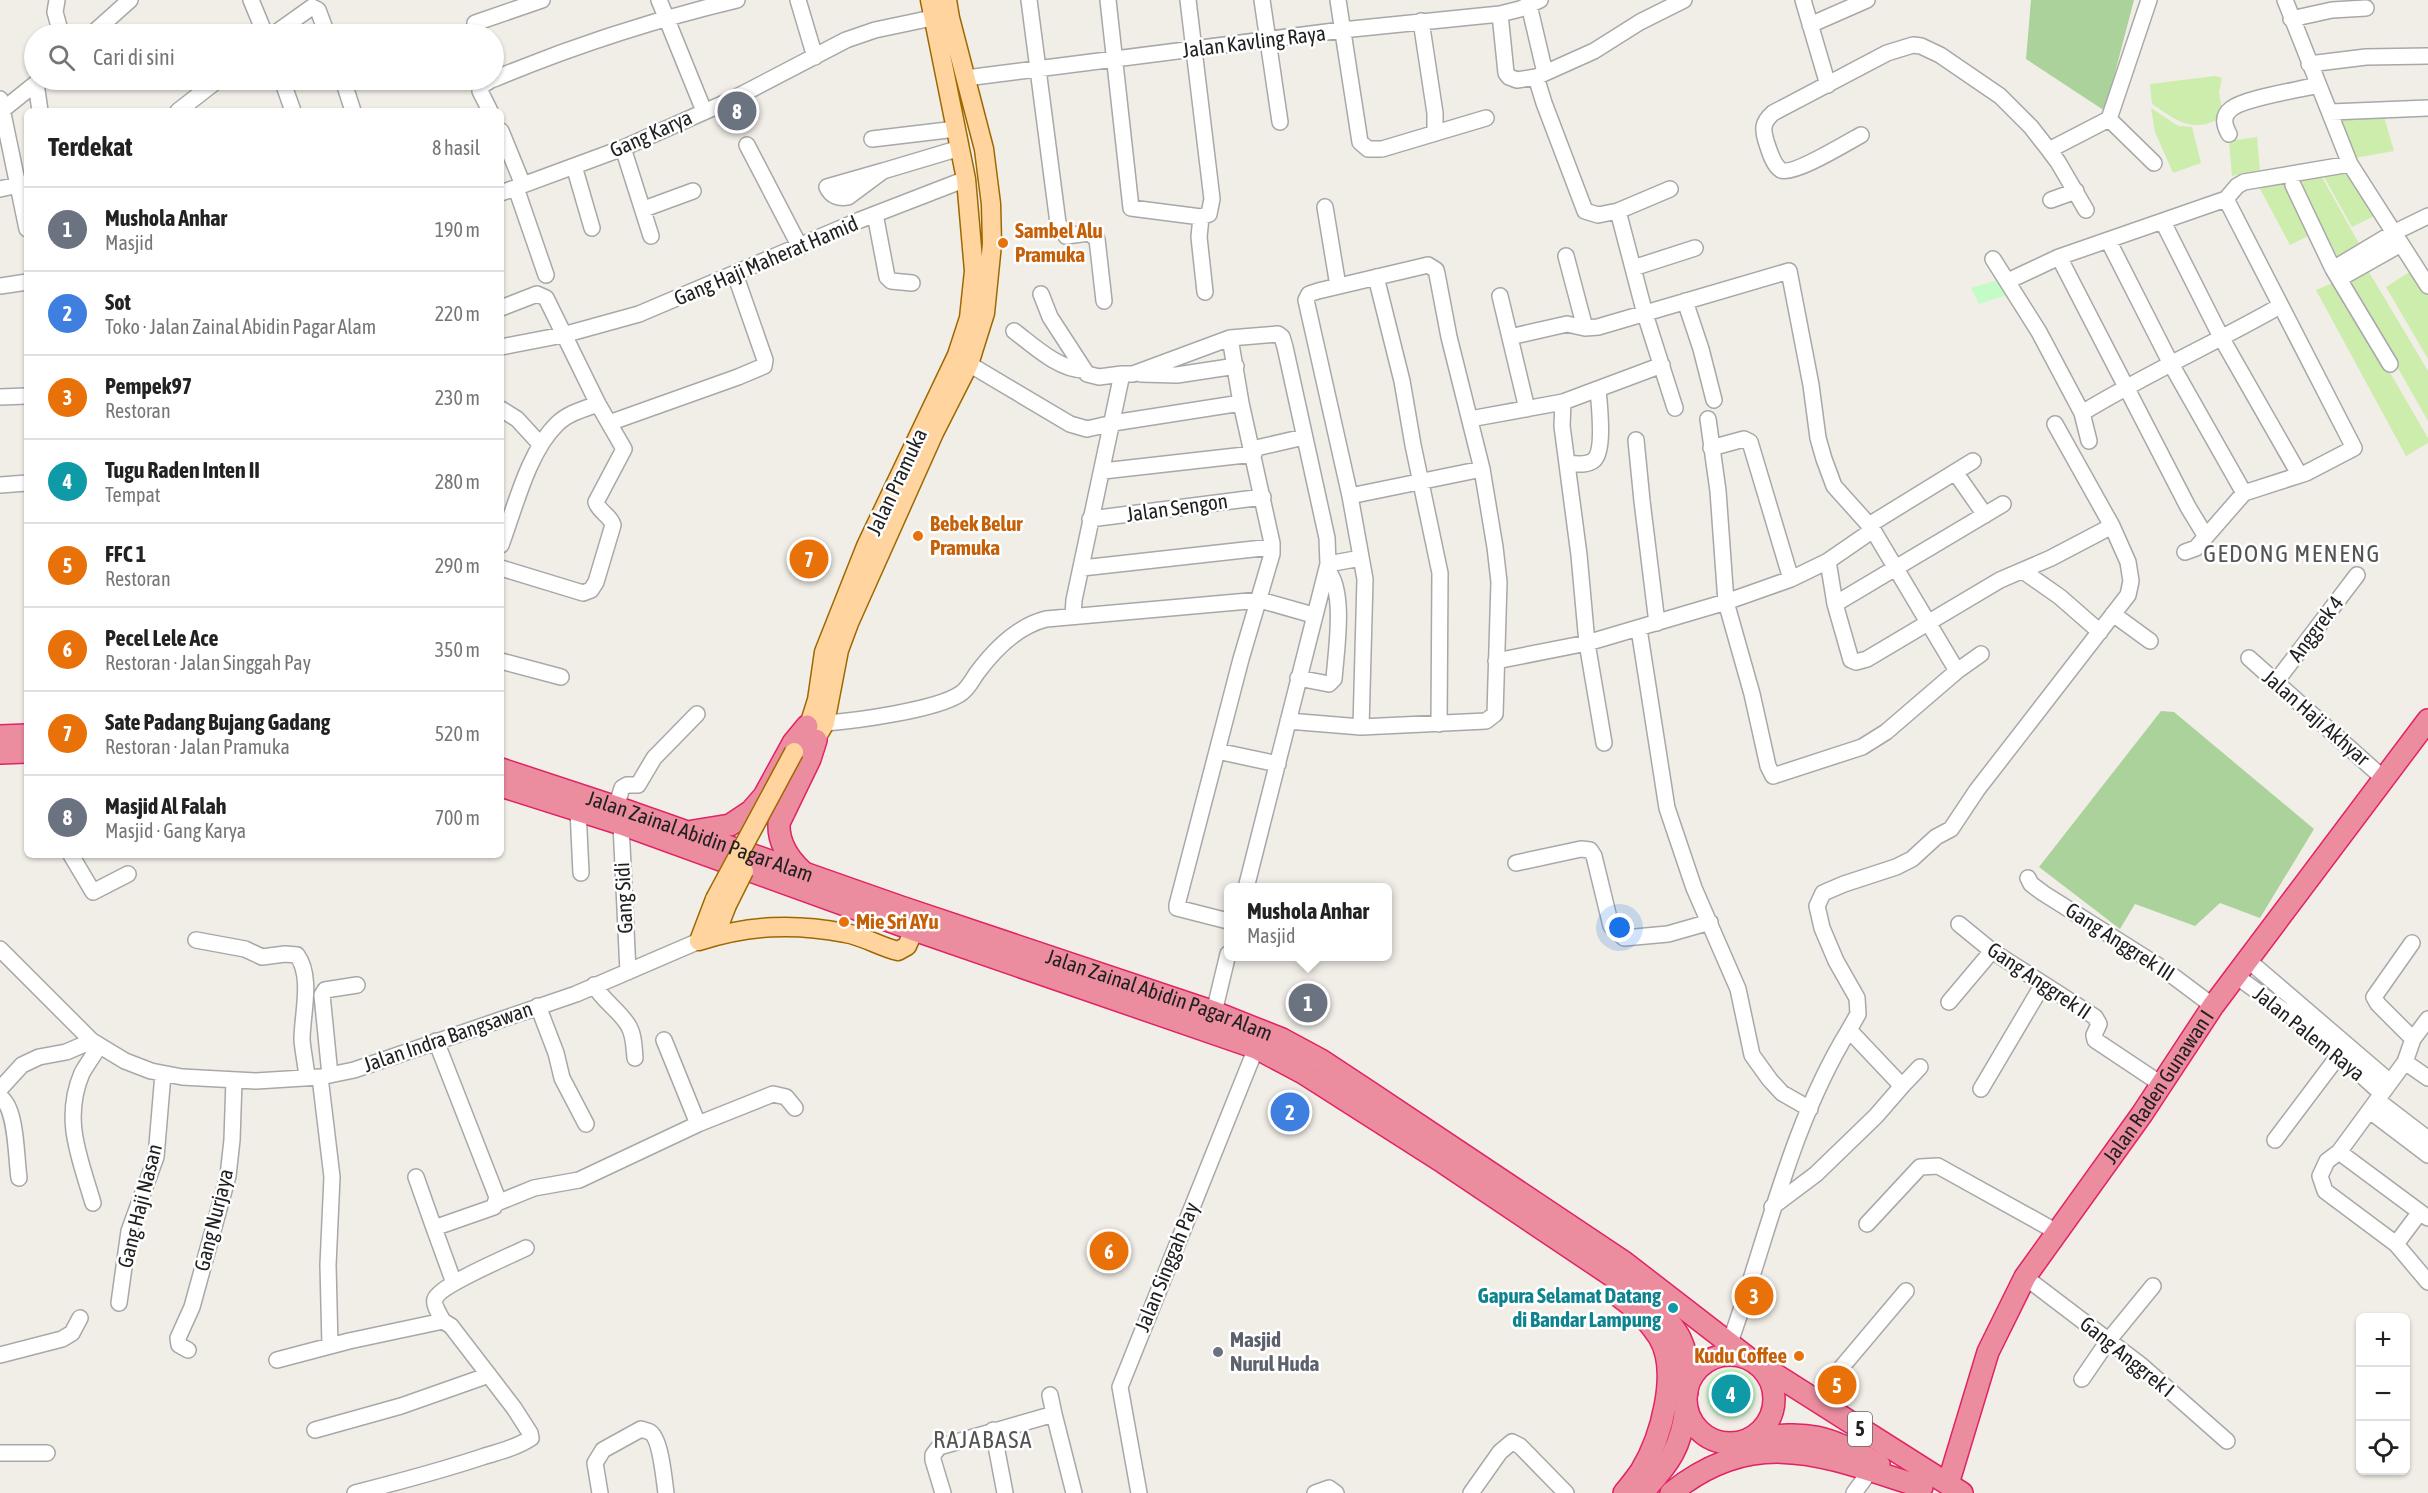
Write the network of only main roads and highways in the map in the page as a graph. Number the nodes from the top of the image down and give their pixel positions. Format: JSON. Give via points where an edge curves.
{"nodes":[{"id":1,"x":947,"y":0,"type":"edge"},
{"id":2,"x":931,"y":9,"type":"edge"},
{"id":3,"x":951,"y":60,"type":"junction"},
{"id":4,"x":928,"y":430,"type":"junction"},
{"id":5,"x":816,"y":730,"type":"junction"},
{"id":6,"x":2426,"y":730,"type":"edge"},
{"id":7,"x":24,"y":735,"type":"edge"},
{"id":8,"x":0,"y":736,"type":"edge"},
{"id":9,"x":24,"y":752,"type":"edge"},
{"id":10,"x":0,"y":753,"type":"edge"},
{"id":11,"x":504,"y":770,"type":"edge"},
{"id":12,"x":504,"y":787,"type":"edge"},
{"id":13,"x":751,"y":811,"type":"junction"},
{"id":14,"x":618,"y":816,"type":"junction"},
{"id":15,"x":780,"y":823,"type":"junction"},
{"id":16,"x":689,"y":832,"type":"junction"},
{"id":17,"x":804,"y":873,"type":"junction"},
{"id":18,"x":914,"y":930,"type":"junction"},
{"id":19,"x":707,"y":939,"type":"joint"},
{"id":20,"x":1531,"y":1222,"type":"junction"},
{"id":21,"x":1573,"y":1239,"type":"junction"},
{"id":22,"x":1753,"y":1361,"type":"junction"},
{"id":23,"x":1687,"y":1399,"type":"junction"},
{"id":24,"x":1744,"y":1441,"type":"junction"},
{"id":25,"x":1941,"y":1489,"type":"edge"},
{"id":26,"x":1624,"y":1493,"type":"edge"},
{"id":27,"x":1642,"y":1493,"type":"edge"},
{"id":28,"x":1658,"y":1493,"type":"edge"},
{"id":29,"x":1671,"y":1493,"type":"edge"}],
"edges":[{"from":1,"to":3,"type":"main road","name":"Jalan Pramuka"},
{"from":2,"to":3,"type":"main road","name":"Jalan Pramuka"},
{"from":3,"to":4,"type":"main road","name":"Jalan Pramuka","via":[[974,271],[969,318]]},
{"from":3,"to":4,"type":"main road","name":"Jalan Pramuka","via":[[966,78],[984,149],[992,244],[985,313],[969,364]]},
{"from":4,"to":5,"type":"main road","name":"Jalan Pramuka","via":[[866,546],[824,652]]},
{"from":5,"to":13,"type":"highway","via":[[793,743]]},
{"from":5,"to":15,"type":"highway","via":[[810,759]]},
{"from":5,"to":19,"type":"main road","name":"Jalan Pramuka","bridge":true,"via":[[722,902]]},
{"from":6,"to":25,"type":"highway","name":"Jalan Raden Gunawan I","via":[[2384,778],[2213,1006],[2142,1114],[2025,1277],[1988,1352]]},
{"from":7,"to":8,"type":"highway"},
{"from":9,"to":10,"type":"highway"},
{"from":11,"to":14,"type":"highway","name":"Jalan Zainal Abidin Pagar Alam"},
{"from":12,"to":14,"type":"highway","name":"Jalan Zainal Abidin Pagar Alam","via":[[578,810]]},
{"from":13,"to":15,"type":"highway","via":[[751,819],[758,828],[770,829]]},
{"from":13,"to":16,"type":"highway","via":[[730,825]]},
{"from":14,"to":16,"type":"highway","name":"Jalan Zainal Abidin Pagar Alam"},
{"from":14,"to":18,"type":"highway","name":"Jalan Zainal Abidin Pagar Alam"},
{"from":15,"to":17,"type":"highway","via":[[785,850]]},
{"from":16,"to":17,"type":"highway","name":"Jalan Zainal Abidin Pagar Alam"},
{"from":17,"to":21,"type":"highway","name":"Jalan Zainal Abidin Pagar Alam","via":[[1214,1012],[1282,1039],[1321,1060]]},
{"from":18,"to":19,"type":"main road","name":"Jalan Indra Bangsawan","via":[[907,946],[898,951],[845,933],[795,926],[768,926]]},
{"from":18,"to":20,"type":"highway","name":"Jalan Zainal Abidin Pagar Alam","via":[[1256,1048],[1303,1073]]},
{"from":20,"to":21,"type":"highway","name":"Jalan Zainal Abidin Pagar Alam"},
{"from":20,"to":26,"type":"highway","via":[[1571,1263],[1637,1309],[1666,1353],[1667,1390],[1658,1435],[1641,1470]]},
{"from":21,"to":22,"type":"highway","name":"Jalan Zainal Abidin Pagar Alam","via":[[1624,1262]]},
{"from":21,"to":23,"type":"highway","name":"Jalan Zainal Abidin Pagar Alam","via":[[1667,1318],[1685,1350],[1689,1369]]},
{"from":22,"to":23,"type":"highway","via":[[1722,1356],[1707,1361],[1693,1376]]},
{"from":22,"to":24,"type":"highway","via":[[1771,1382],[1774,1404],[1767,1424]]},
{"from":22,"to":25,"type":"highway","number":"5"},
{"from":23,"to":24,"type":"highway","via":[[1691,1421],[1701,1433],[1721,1443]]},
{"from":23,"to":27,"type":"highway","name":"Jalan Zainal Abidin Pagar Alam","via":[[1684,1431],[1673,1456]]},
{"from":24,"to":25,"type":"highway","number":"5","via":[[1786,1433],[1830,1439]]},
{"from":24,"to":28,"type":"highway","via":[[1689,1465]]},
{"from":25,"to":29,"type":"highway","via":[[1816,1455],[1778,1450],[1727,1461],[1688,1479]]}]}
